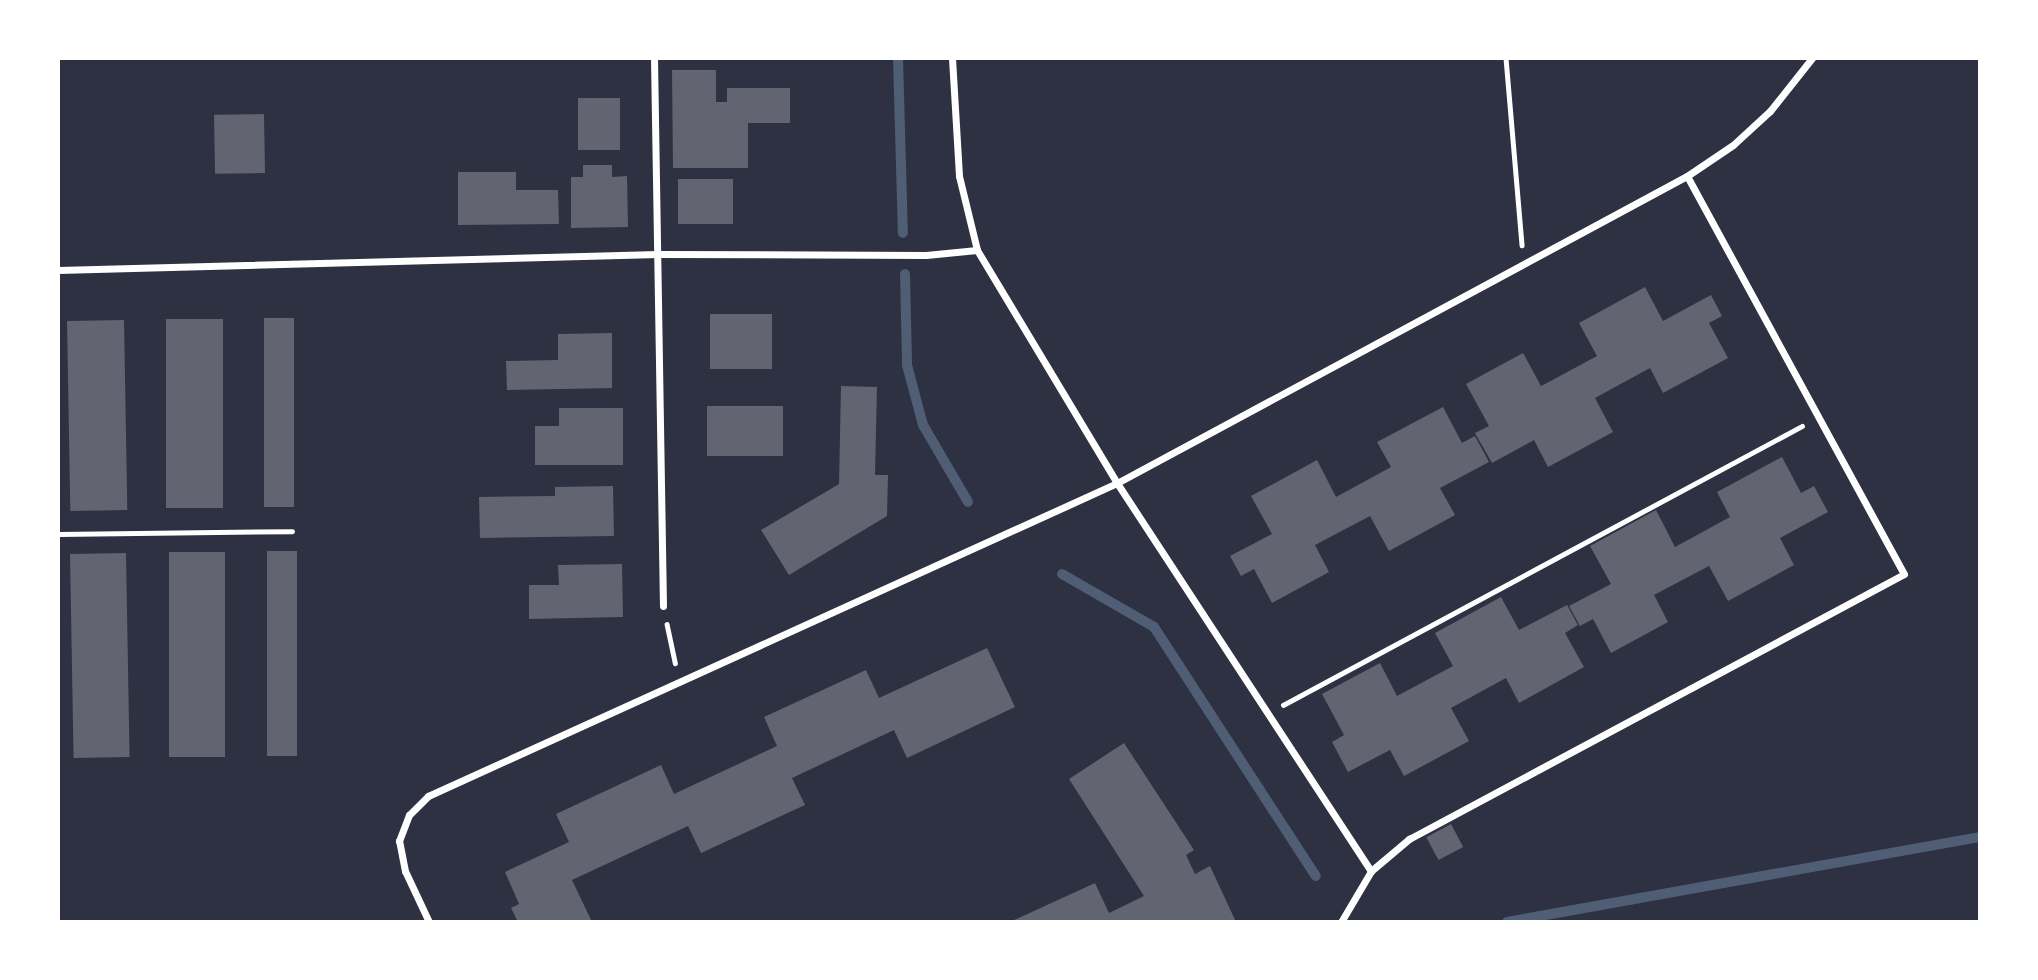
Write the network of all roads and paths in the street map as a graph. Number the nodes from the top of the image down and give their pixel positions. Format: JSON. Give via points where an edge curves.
{"nodes":[{"id":1,"x":654,"y":58,"type":"edge"},
{"id":2,"x":952,"y":58,"type":"edge"},
{"id":3,"x":1506,"y":58,"type":"edge"},
{"id":4,"x":1812,"y":58,"type":"edge"},
{"id":5,"x":1687,"y":176,"type":"junction"},
{"id":6,"x":978,"y":250,"type":"junction"},
{"id":7,"x":658,"y":254,"type":"junction"},
{"id":8,"x":1524,"y":264,"type":"junction"},
{"id":9,"x":58,"y":270,"type":"edge"},
{"id":10,"x":1818,"y":417,"type":"junction"},
{"id":11,"x":1117,"y":482,"type":"junction"},
{"id":12,"x":292,"y":531,"type":"dead end"},
{"id":13,"x":58,"y":534,"type":"edge"},
{"id":14,"x":663,"y":606,"type":"joint"},
{"id":15,"x":680,"y":681,"type":"junction"},
{"id":16,"x":1269,"y":713,"type":"junction"},
{"id":17,"x":1371,"y":871,"type":"junction"},
{"id":18,"x":429,"y":922,"type":"edge"},
{"id":19,"x":1341,"y":922,"type":"edge"}],
"edges":[{"from":1,"to":7,"type":"street"},
{"from":2,"to":6,"type":"street","via":[[959,176]]},
{"from":3,"to":8,"type":"path"},
{"from":4,"to":5,"type":"street","via":[[1770,111],[1733,145]]},
{"from":5,"to":8,"type":"street"},
{"from":5,"to":10,"type":"street"},
{"from":6,"to":7,"type":"street","via":[[926,255]]},
{"from":6,"to":11,"type":"street"},
{"from":7,"to":9,"type":"street"},
{"from":7,"to":14,"type":"street"},
{"from":8,"to":11,"type":"street"},
{"from":10,"to":16,"type":"path"},
{"from":10,"to":17,"type":"street","via":[[1903,574],[1443,820],[1409,839]]},
{"from":11,"to":15,"type":"street"},
{"from":11,"to":16,"type":"street"},
{"from":12,"to":13,"type":"lane"},
{"from":14,"to":15,"type":"path"},
{"from":15,"to":18,"type":"street","via":[[428,796],[409,815],[399,841],[405,871]]},
{"from":16,"to":17,"type":"street"},
{"from":17,"to":19,"type":"street"}]}
